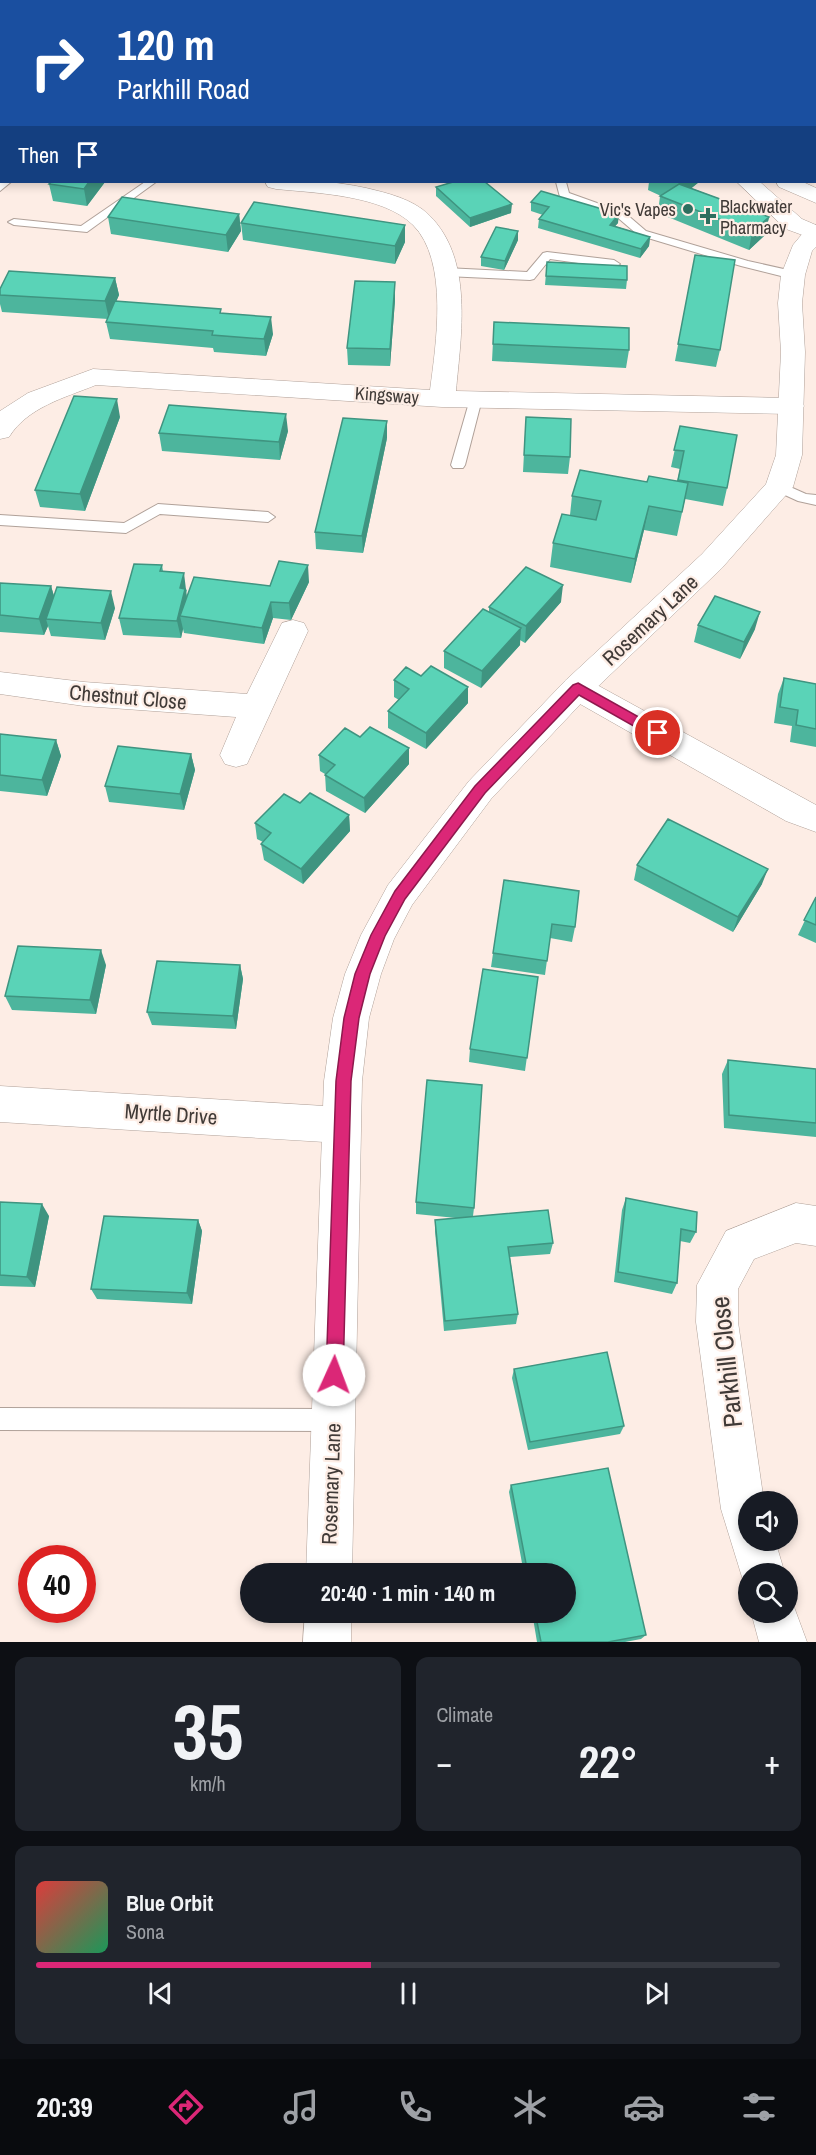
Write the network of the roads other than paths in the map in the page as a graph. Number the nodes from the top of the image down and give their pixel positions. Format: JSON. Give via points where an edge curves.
{"nodes":[{"id":1,"x":150,"y":183,"type":"edge"},
{"id":2,"x":298,"y":183,"type":"edge"},
{"id":3,"x":561,"y":183,"type":"edge"},
{"id":4,"x":749,"y":183,"type":"edge"},
{"id":5,"x":789,"y":183,"type":"edge"},
{"id":6,"x":320,"y":184,"type":"edge"},
{"id":7,"x":816,"y":196,"type":"edge"},
{"id":8,"x":14,"y":222,"type":"dead end"},
{"id":9,"x":816,"y":233,"type":"edge"},
{"id":10,"x":614,"y":264,"type":"edge"},
{"id":11,"x":446,"y":272,"type":"junction"},
{"id":12,"x":793,"y":275,"type":"junction"},
{"id":13,"x":442,"y":399,"type":"junction"},
{"id":14,"x":476,"y":399,"type":"junction"},
{"id":15,"x":790,"y":406,"type":"junction"},
{"id":16,"x":0,"y":431,"type":"edge"},
{"id":17,"x":458,"y":465,"type":"dead end"},
{"id":18,"x":779,"y":487,"type":"junction"},
{"id":19,"x":816,"y":500,"type":"edge"},
{"id":20,"x":268,"y":517,"type":"dead end"},
{"id":21,"x":0,"y":520,"type":"edge"},
{"id":22,"x":293,"y":631,"type":"dead end"},
{"id":23,"x":0,"y":683,"type":"edge"},
{"id":24,"x":578,"y":688,"type":"junction"},
{"id":25,"x":256,"y":707,"type":"junction"},
{"id":26,"x":236,"y":755,"type":"dead end"},
{"id":27,"x":816,"y":819,"type":"edge"},
{"id":28,"x":0,"y":1104,"type":"edge"},
{"id":29,"x":341,"y":1125,"type":"junction"},
{"id":30,"x":816,"y":1226,"type":"edge"},
{"id":31,"x":0,"y":1419,"type":"edge"},
{"id":32,"x":333,"y":1420,"type":"junction"},
{"id":33,"x":740,"y":1491,"type":"edge"},
{"id":34,"x":329,"y":1563,"type":"edge"},
{"id":35,"x":328,"y":1623,"type":"edge"},
{"id":36,"x":777,"y":1623,"type":"edge"},
{"id":37,"x":327,"y":1642,"type":"edge"},
{"id":38,"x":783,"y":1642,"type":"edge"}],
"edges":[{"from":1,"to":8,"type":"lane","via":[[83,230]]},
{"from":2,"to":6,"type":"street"},
{"from":3,"to":12,"type":"lane","via":[[564,195],[621,214],[642,234]]},
{"from":4,"to":9,"type":"street","via":[[794,224]]},
{"from":5,"to":7,"type":"street"},
{"from":6,"to":11,"type":"street","via":[[384,200],[420,219],[436,240]]},
{"from":9,"to":12,"type":"street","name":"Rosemary Lane","via":[[801,250]]},
{"from":10,"to":11,"type":"lane","via":[[547,255],[530,276]]},
{"from":11,"to":13,"type":"street","via":[[450,325]]},
{"from":12,"to":15,"type":"street","name":"Rosemary Lane"},
{"from":13,"to":14,"type":"street","name":"Kingsway"},
{"from":13,"to":16,"type":"street","name":"Kingsway","via":[[93,377],[37,399],[8,418]]},
{"from":14,"to":15,"type":"street","name":"Kingsway"},
{"from":14,"to":17,"type":"lane"},
{"from":15,"to":18,"type":"street","name":"Rosemary Lane","via":[[789,455]]},
{"from":18,"to":19,"type":"lane"},
{"from":18,"to":24,"type":"street","name":"Rosemary Lane","via":[[712,561]]},
{"from":20,"to":21,"type":"lane","via":[[158,509],[126,528]]},
{"from":22,"to":25,"type":"street"},
{"from":23,"to":25,"type":"street","name":"Chestnut Close","via":[[84,694]]},
{"from":24,"to":27,"type":"street"},
{"from":24,"to":29,"type":"street","name":"Rosemary Lane","via":[[474,797],[400,895],[378,935],[351,1018]]},
{"from":25,"to":26,"type":"street"},
{"from":28,"to":29,"type":"street","name":"Myrtle Drive"},
{"from":29,"to":32,"type":"street","name":"Rosemary Lane"},
{"from":30,"to":33,"type":"street","name":"Parkhill Close","via":[[796,1223],[740,1245],[717,1285],[718,1333]]},
{"from":31,"to":32,"type":"lane"},
{"from":32,"to":34,"type":"street","name":"Rosemary Lane"},
{"from":35,"to":37,"type":"street"},
{"from":36,"to":38,"type":"street"}]}
